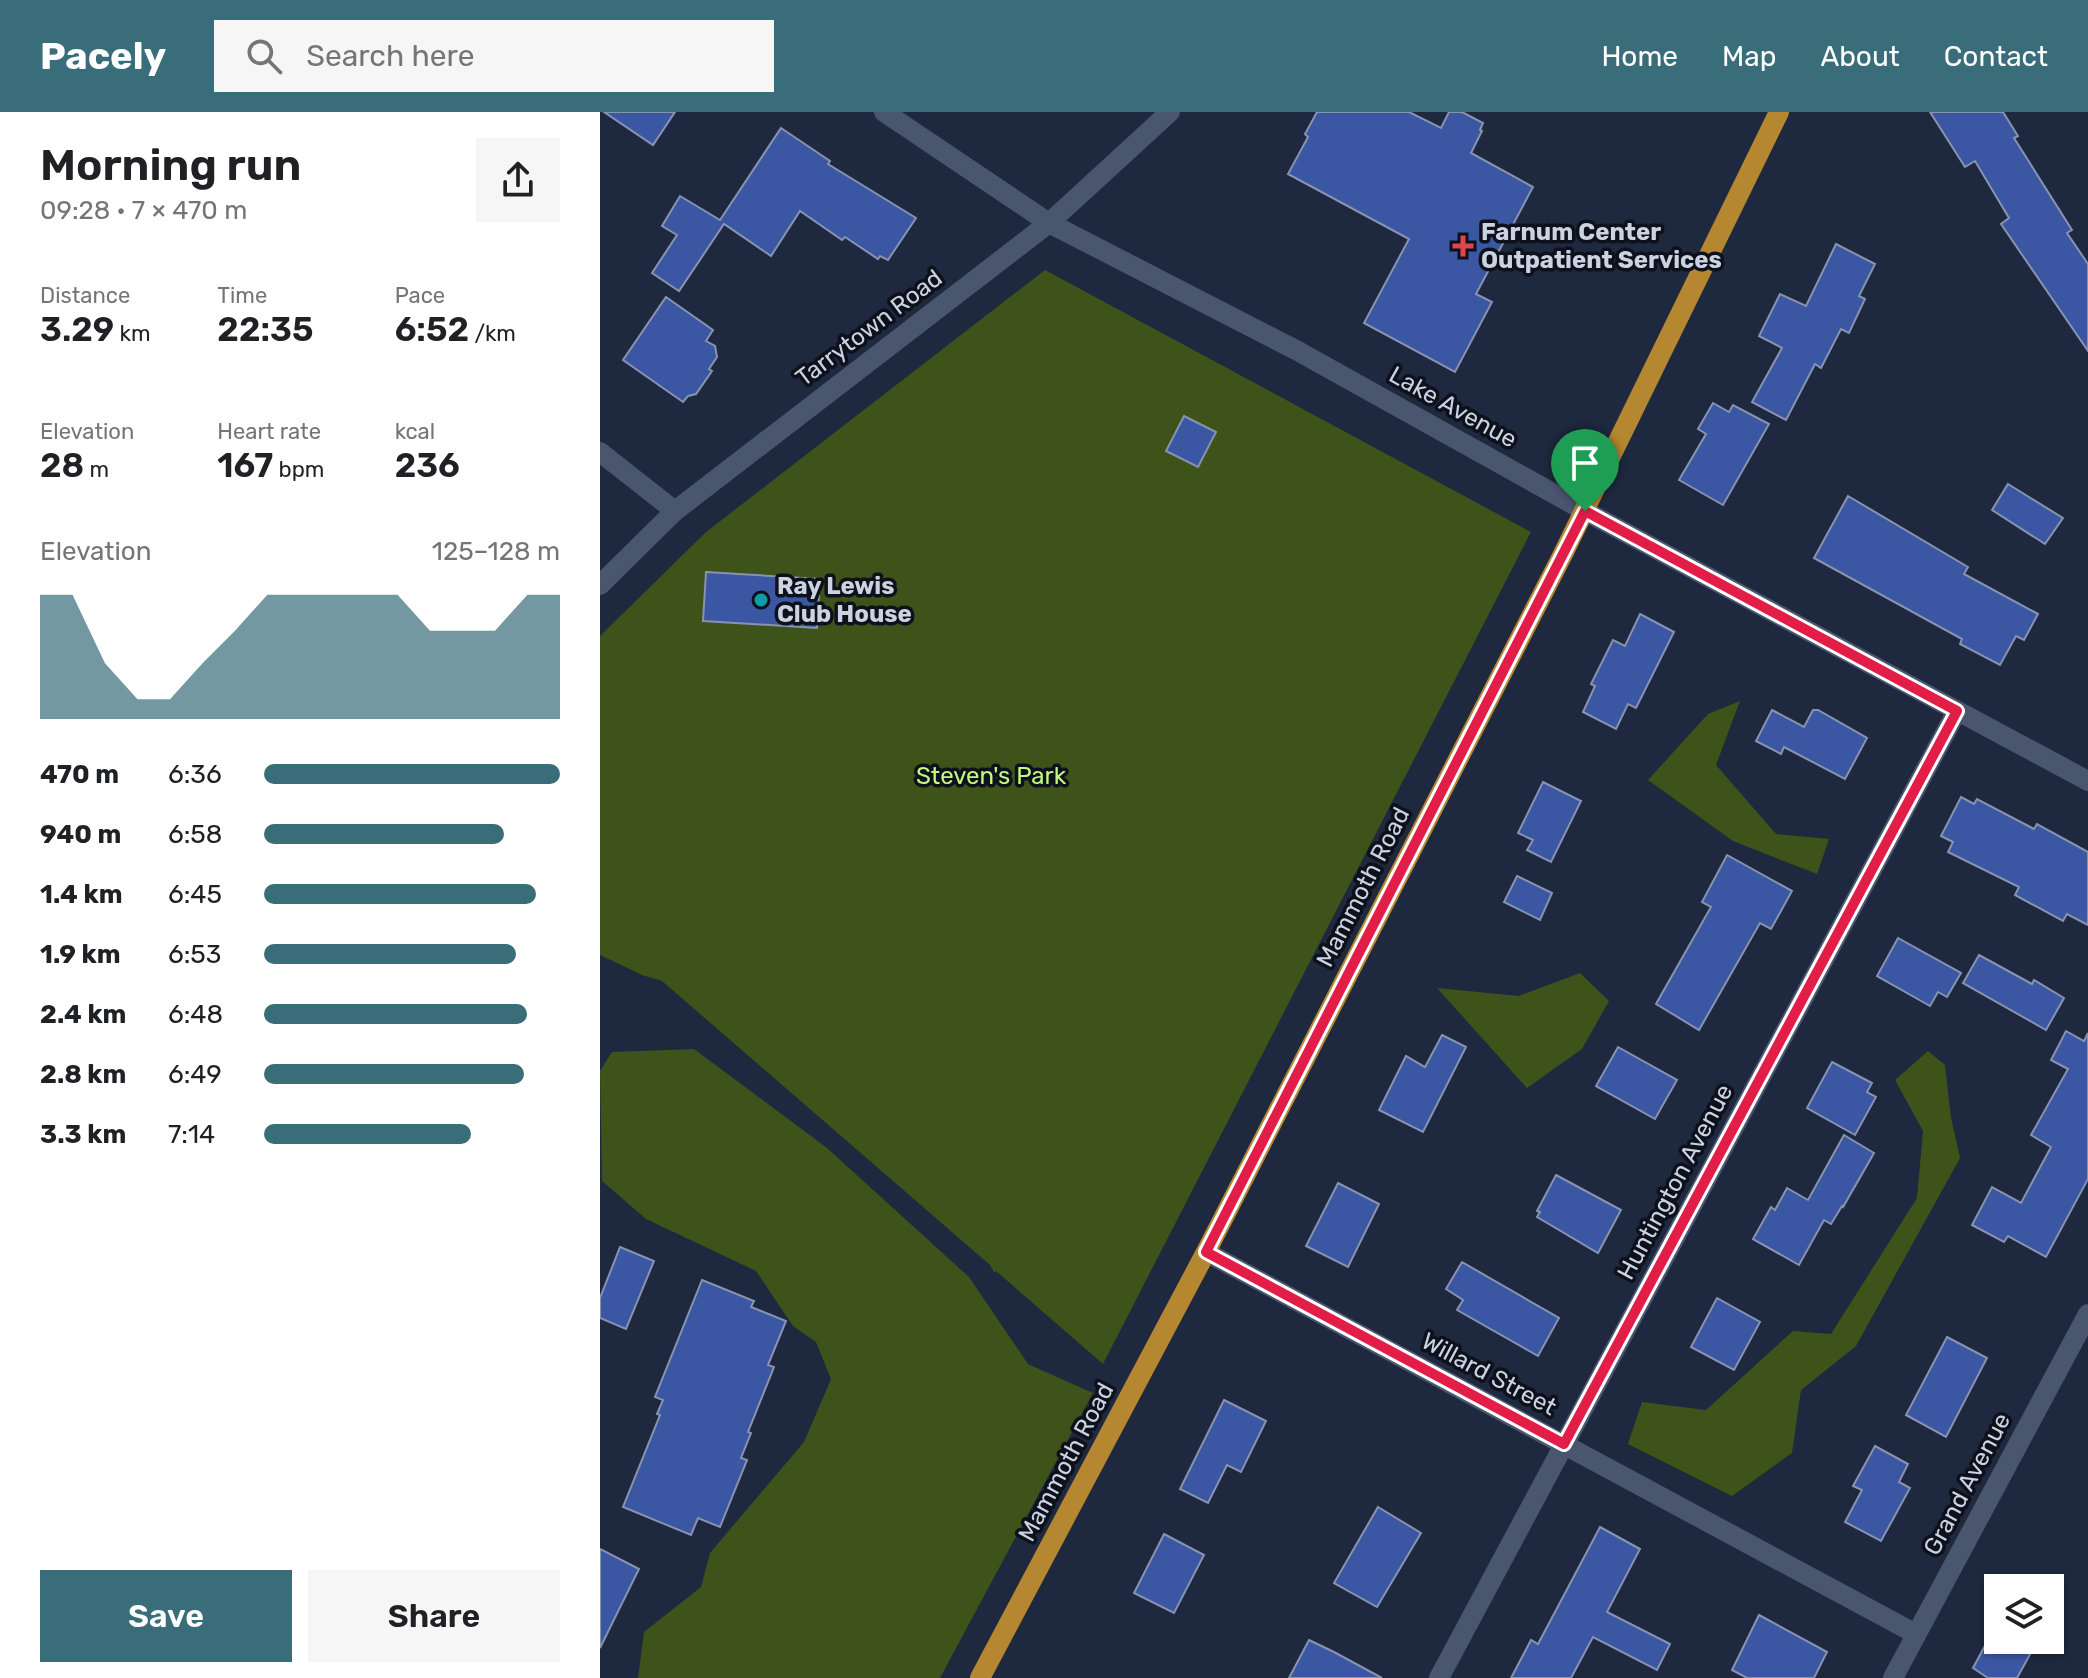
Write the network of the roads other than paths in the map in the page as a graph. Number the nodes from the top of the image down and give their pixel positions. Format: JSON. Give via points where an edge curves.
{"nodes":[{"id":1,"x":884,"y":112,"type":"edge"},
{"id":2,"x":1170,"y":112,"type":"edge"},
{"id":3,"x":1779,"y":112,"type":"edge"},
{"id":4,"x":1049,"y":223,"type":"junction"},
{"id":5,"x":600,"y":452,"type":"edge"},
{"id":6,"x":675,"y":511,"type":"junction"},
{"id":7,"x":1585,"y":511,"type":"junction"},
{"id":8,"x":600,"y":585,"type":"edge"},
{"id":9,"x":1957,"y":711,"type":"junction"},
{"id":10,"x":2088,"y":781,"type":"edge"},
{"id":11,"x":1206,"y":1252,"type":"junction"},
{"id":12,"x":2088,"y":1314,"type":"edge"},
{"id":13,"x":1564,"y":1444,"type":"junction"},
{"id":14,"x":1916,"y":1634,"type":"junction"},
{"id":15,"x":980,"y":1678,"type":"edge"},
{"id":16,"x":1439,"y":1678,"type":"edge"},
{"id":17,"x":1893,"y":1678,"type":"edge"}],
"edges":[{"from":1,"to":4,"type":"street","name":"Lake Avenue"},
{"from":2,"to":4,"type":"street","name":"Tarrytown Road"},
{"from":3,"to":7,"type":"main road","name":"Mammoth Road"},
{"from":4,"to":6,"type":"street","name":"Tarrytown Road"},
{"from":4,"to":7,"type":"street","name":"Lake Avenue","via":[[1296,350]]},
{"from":5,"to":6,"type":"street"},
{"from":6,"to":8,"type":"street","name":"Tarrytown Road"},
{"from":7,"to":9,"type":"street","name":"Lake Avenue"},
{"from":7,"to":11,"type":"main road","name":"Mammoth Road"},
{"from":9,"to":10,"type":"street","name":"Lake Avenue"},
{"from":9,"to":13,"type":"street","name":"Huntington Avenue"},
{"from":11,"to":13,"type":"street","name":"Willard Street"},
{"from":11,"to":15,"type":"main road","name":"Mammoth Road"},
{"from":12,"to":14,"type":"street","name":"Grand Avenue"},
{"from":13,"to":14,"type":"street","name":"Willard Street"},
{"from":13,"to":16,"type":"street","name":"Huntington Avenue"},
{"from":14,"to":17,"type":"street","name":"Grand Avenue"}]}
